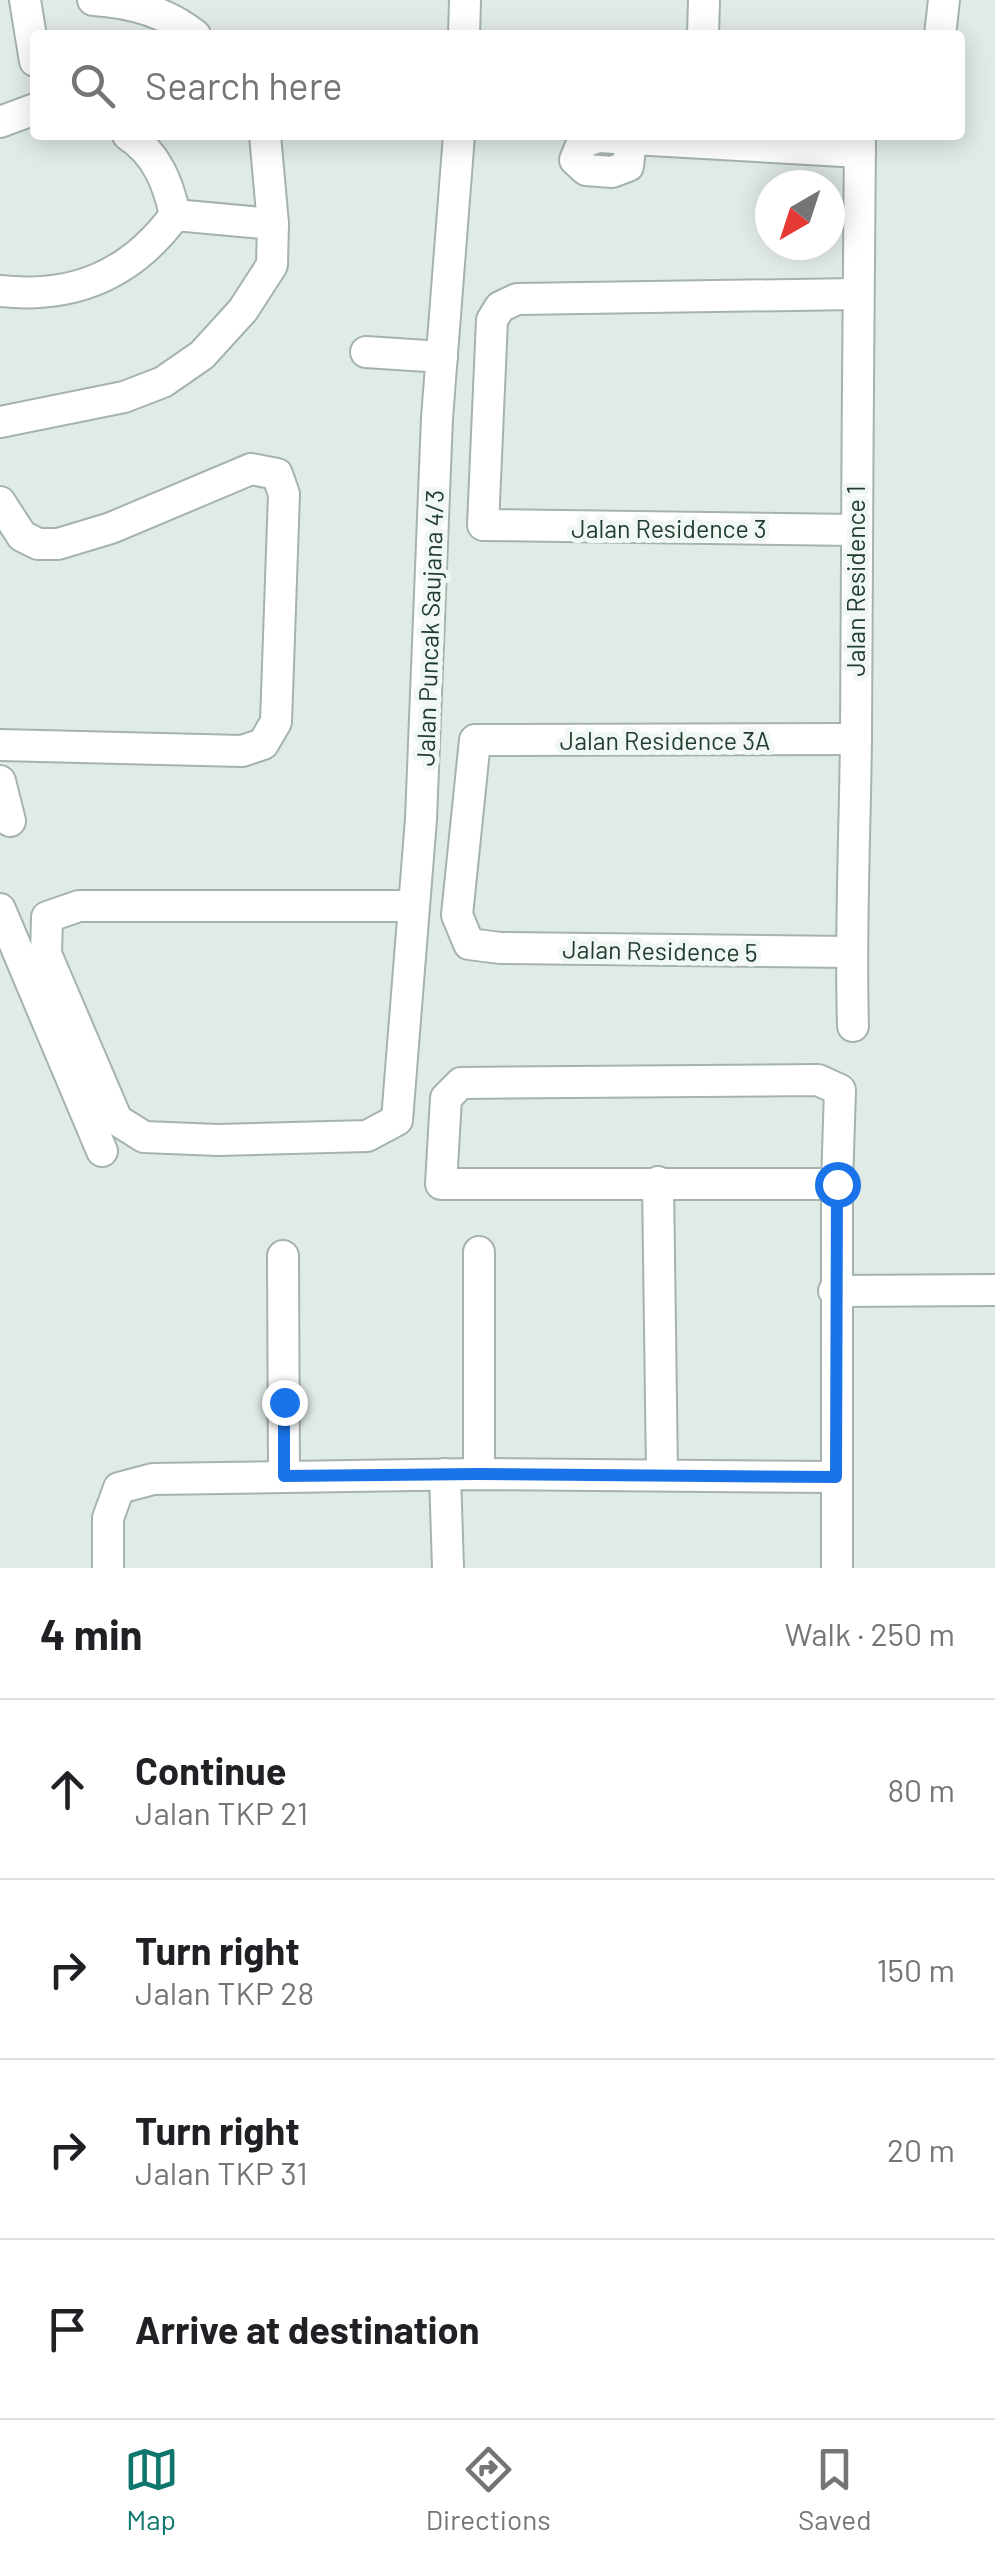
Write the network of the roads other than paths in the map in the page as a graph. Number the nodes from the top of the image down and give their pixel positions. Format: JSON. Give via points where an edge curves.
{"nodes":[{"id":1,"x":12,"y":0,"type":"edge"},
{"id":2,"x":26,"y":0,"type":"edge"},
{"id":3,"x":92,"y":0,"type":"edge"},
{"id":4,"x":465,"y":0,"type":"edge"},
{"id":5,"x":704,"y":0,"type":"edge"},
{"id":6,"x":944,"y":0,"type":"edge"},
{"id":7,"x":0,"y":4,"type":"edge"},
{"id":8,"x":30,"y":30,"type":"edge"},
{"id":9,"x":189,"y":30,"type":"edge"},
{"id":10,"x":464,"y":30,"type":"edge"},
{"id":11,"x":702,"y":30,"type":"edge"},
{"id":12,"x":941,"y":30,"type":"edge"},
{"id":13,"x":30,"y":111,"type":"edge"},
{"id":14,"x":0,"y":122,"type":"edge"},
{"id":15,"x":135,"y":140,"type":"edge"},
{"id":16,"x":265,"y":140,"type":"edge"},
{"id":17,"x":459,"y":140,"type":"edge"},
{"id":18,"x":688,"y":140,"type":"edge"},
{"id":19,"x":860,"y":143,"type":"edge"},
{"id":20,"x":175,"y":215,"type":"junction"},
{"id":21,"x":273,"y":224,"type":"junction"},
{"id":22,"x":0,"y":291,"type":"edge"},
{"id":23,"x":858,"y":294,"type":"junction"},
{"id":24,"x":366,"y":352,"type":"dead end"},
{"id":25,"x":442,"y":358,"type":"junction"},
{"id":26,"x":0,"y":422,"type":"edge"},
{"id":27,"x":0,"y":502,"type":"edge"},
{"id":28,"x":854,"y":530,"type":"junction"},
{"id":29,"x":856,"y":739,"type":"junction"},
{"id":30,"x":0,"y":744,"type":"edge"},
{"id":31,"x":0,"y":780,"type":"edge"},
{"id":32,"x":10,"y":821,"type":"dead end"},
{"id":33,"x":414,"y":906,"type":"junction"},
{"id":34,"x":0,"y":909,"type":"edge"},
{"id":35,"x":469,"y":944,"type":"joint"},
{"id":36,"x":851,"y":952,"type":"junction"},
{"id":37,"x":853,"y":1026,"type":"dead end"},
{"id":38,"x":102,"y":1152,"type":"dead end"},
{"id":39,"x":658,"y":1182,"type":"junction"},
{"id":40,"x":837,"y":1184,"type":"junction"},
{"id":41,"x":479,"y":1252,"type":"dead end"},
{"id":42,"x":283,"y":1256,"type":"dead end"},
{"id":43,"x":995,"y":1290,"type":"edge"},
{"id":44,"x":834,"y":1291,"type":"junction"},
{"id":45,"x":445,"y":1474,"type":"junction"},
{"id":46,"x":479,"y":1474,"type":"junction"},
{"id":47,"x":284,"y":1476,"type":"junction"},
{"id":48,"x":662,"y":1476,"type":"junction"},
{"id":49,"x":836,"y":1477,"type":"junction"},
{"id":50,"x":108,"y":1568,"type":"edge"},
{"id":51,"x":448,"y":1568,"type":"edge"},
{"id":52,"x":837,"y":1568,"type":"edge"}],
"edges":[{"from":1,"to":7,"type":"street"},
{"from":2,"to":8,"type":"street"},
{"from":3,"to":9,"type":"street","via":[[175,19]]},
{"from":4,"to":10,"type":"street"},
{"from":5,"to":11,"type":"street"},
{"from":6,"to":12,"type":"street"},
{"from":13,"to":14,"type":"street"},
{"from":15,"to":20,"type":"street","via":[[168,182]]},
{"from":16,"to":21,"type":"street"},
{"from":17,"to":25,"type":"street","name":"Jalan Puncak Saujana 4/3"},
{"from":18,"to":19,"type":"street"},
{"from":19,"to":23,"type":"street","name":"Jalan Residence 1"},
{"from":20,"to":21,"type":"street"},
{"from":20,"to":22,"type":"street","via":[[158,238],[110,275],[70,290]]},
{"from":21,"to":26,"type":"street","via":[[272,265],[202,355],[124,397]]},
{"from":23,"to":28,"type":"street","name":"Jalan Residence 1"},
{"from":23,"to":28,"type":"street","name":"Jalan Residence 3","via":[[517,299],[500,307],[492,320],[484,525]]},
{"from":24,"to":25,"type":"street"},
{"from":25,"to":33,"type":"street","name":"Jalan Puncak Saujana 4/3"},
{"from":27,"to":30,"type":"street","via":[[22,536],[58,544],[251,469],[276,474],[284,494],[276,722],[264,744],[242,751]]},
{"from":28,"to":29,"type":"street","name":"Jalan Residence 1"},
{"from":29,"to":35,"type":"street","name":"Jalan Residence 3A","via":[[475,740],[457,915]]},
{"from":29,"to":36,"type":"street","name":"Jalan Residence 1"},
{"from":31,"to":32,"type":"street"},
{"from":33,"to":33,"type":"street","name":"Jalan Puncak Saujana 4/3","via":[[79,906],[47,917],[46,954],[117,1120],[144,1137],[367,1136],[397,1120]]},
{"from":34,"to":38,"type":"street"},
{"from":35,"to":36,"type":"street","name":"Jalan Residence 5"},
{"from":36,"to":37,"type":"street","name":"Jalan Residence 1"},
{"from":39,"to":40,"type":"street"},
{"from":39,"to":40,"type":"street","via":[[441,1184],[446,1098],[462,1083],[818,1080],[840,1090]]},
{"from":39,"to":48,"type":"street"},
{"from":40,"to":44,"type":"street"},
{"from":41,"to":46,"type":"street"},
{"from":42,"to":47,"type":"street"},
{"from":43,"to":44,"type":"street"},
{"from":44,"to":49,"type":"street"},
{"from":45,"to":46,"type":"street"},
{"from":45,"to":47,"type":"street"},
{"from":45,"to":51,"type":"street"},
{"from":46,"to":48,"type":"street"},
{"from":47,"to":50,"type":"street","via":[[153,1479],[119,1488],[108,1518]]},
{"from":48,"to":49,"type":"street"},
{"from":49,"to":52,"type":"street"}]}
